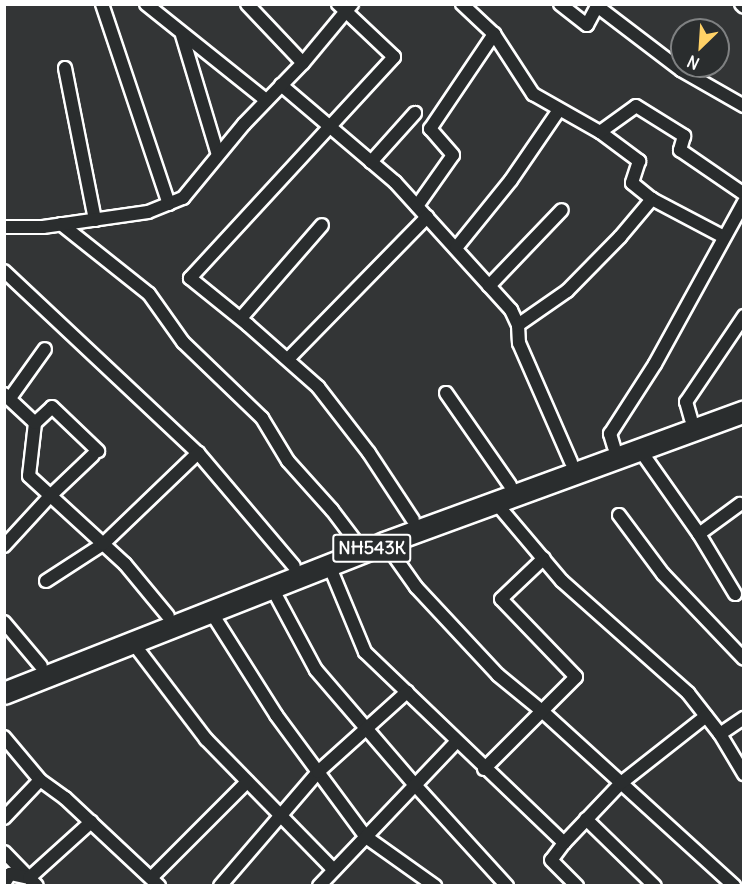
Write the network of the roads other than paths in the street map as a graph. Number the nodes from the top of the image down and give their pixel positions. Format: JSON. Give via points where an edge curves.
{"nodes":[{"id":1,"x":102,"y":4,"type":"edge"},
{"id":2,"x":146,"y":4,"type":"edge"},
{"id":3,"x":247,"y":4,"type":"edge"},
{"id":4,"x":462,"y":4,"type":"edge"},
{"id":5,"x":560,"y":4,"type":"edge"},
{"id":6,"x":597,"y":5,"type":"edge"},
{"id":7,"x":345,"y":7,"type":"edge"},
{"id":8,"x":494,"y":34,"type":"junction"},
{"id":9,"x":182,"y":35,"type":"junction"},
{"id":10,"x":303,"y":63,"type":"junction"},
{"id":11,"x":65,"y":68,"type":"dead end"},
{"id":12,"x":281,"y":85,"type":"junction"},
{"id":13,"x":266,"y":100,"type":"junction"},
{"id":14,"x":744,"y":106,"type":"edge"},
{"id":15,"x":559,"y":111,"type":"junction"},
{"id":16,"x":415,"y":113,"type":"dead end"},
{"id":17,"x":330,"y":126,"type":"junction"},
{"id":18,"x":600,"y":132,"type":"junction"},
{"id":19,"x":218,"y":155,"type":"junction"},
{"id":20,"x":371,"y":162,"type":"junction"},
{"id":21,"x":744,"y":194,"type":"edge"},
{"id":22,"x":652,"y":199,"type":"junction"},
{"id":23,"x":744,"y":202,"type":"edge"},
{"id":24,"x":169,"y":204,"type":"junction"},
{"id":25,"x":417,"y":206,"type":"junction"},
{"id":26,"x":562,"y":210,"type":"dead end"},
{"id":27,"x":427,"y":217,"type":"junction"},
{"id":28,"x":95,"y":220,"type":"junction"},
{"id":29,"x":61,"y":225,"type":"junction"},
{"id":30,"x":322,"y":225,"type":"dead end"},
{"id":31,"x":4,"y":227,"type":"edge"},
{"id":32,"x":724,"y":237,"type":"junction"},
{"id":33,"x":456,"y":248,"type":"junction"},
{"id":34,"x":4,"y":271,"type":"edge"},
{"id":35,"x":489,"y":286,"type":"junction"},
{"id":36,"x":744,"y":316,"type":"edge"},
{"id":37,"x":241,"y":318,"type":"junction"},
{"id":38,"x":518,"y":325,"type":"junction"},
{"id":39,"x":45,"y":349,"type":"dead end"},
{"id":40,"x":288,"y":359,"type":"junction"},
{"id":41,"x":446,"y":393,"type":"dead end"},
{"id":42,"x":7,"y":396,"type":"edge"},
{"id":43,"x":743,"y":410,"type":"edge"},
{"id":44,"x":35,"y":423,"type":"junction"},
{"id":45,"x":693,"y":425,"type":"junction"},
{"id":46,"x":614,"y":447,"type":"junction"},
{"id":47,"x":640,"y":450,"type":"junction"},
{"id":48,"x":198,"y":453,"type":"junction"},
{"id":49,"x":573,"y":468,"type":"junction"},
{"id":50,"x":510,"y":485,"type":"junction"},
{"id":51,"x":50,"y":496,"type":"junction"},
{"id":52,"x":496,"y":503,"type":"junction"},
{"id":53,"x":740,"y":504,"type":"dead end"},
{"id":54,"x":619,"y":515,"type":"dead end"},
{"id":55,"x":413,"y":520,"type":"junction"},
{"id":56,"x":699,"y":534,"type":"junction"},
{"id":57,"x":356,"y":542,"type":"junction"},
{"id":58,"x":385,"y":543,"type":"junction"},
{"id":59,"x":103,"y":544,"type":"junction"},
{"id":60,"x":4,"y":546,"type":"edge"},
{"id":61,"x":544,"y":558,"type":"junction"},
{"id":62,"x":326,"y":560,"type":"junction"},
{"id":63,"x":294,"y":566,"type":"junction"},
{"id":64,"x":46,"y":581,"type":"dead end"},
{"id":65,"x":272,"y":588,"type":"junction"},
{"id":66,"x":735,"y":594,"type":"dead end"},
{"id":67,"x":208,"y":606,"type":"junction"},
{"id":68,"x":4,"y":621,"type":"edge"},
{"id":69,"x":171,"y":621,"type":"junction"},
{"id":70,"x":133,"y":643,"type":"junction"},
{"id":71,"x":744,"y":659,"type":"edge"},
{"id":72,"x":41,"y":666,"type":"junction"},
{"id":73,"x":4,"y":679,"type":"edge"},
{"id":74,"x":406,"y":692,"type":"junction"},
{"id":75,"x":4,"y":693,"type":"edge"},
{"id":76,"x":542,"y":711,"type":"junction"},
{"id":77,"x":706,"y":716,"type":"junction"},
{"id":78,"x":744,"y":718,"type":"edge"},
{"id":79,"x":367,"y":729,"type":"junction"},
{"id":80,"x":720,"y":734,"type":"junction"},
{"id":81,"x":4,"y":737,"type":"edge"},
{"id":82,"x":456,"y":742,"type":"junction"},
{"id":83,"x":484,"y":769,"type":"junction"},
{"id":84,"x":318,"y":772,"type":"junction"},
{"id":85,"x":744,"y":774,"type":"edge"},
{"id":86,"x":40,"y":780,"type":"junction"},
{"id":87,"x":247,"y":782,"type":"junction"},
{"id":88,"x":621,"y":783,"type":"junction"},
{"id":89,"x":415,"y":785,"type":"junction"},
{"id":90,"x":280,"y":815,"type":"junction"},
{"id":91,"x":4,"y":818,"type":"edge"},
{"id":92,"x":586,"y":819,"type":"junction"},
{"id":93,"x":91,"y":822,"type":"junction"},
{"id":94,"x":366,"y":837,"type":"junction"},
{"id":95,"x":564,"y":843,"type":"junction"},
{"id":96,"x":4,"y":852,"type":"edge"},
{"id":97,"x":334,"y":870,"type":"junction"},
{"id":98,"x":33,"y":882,"type":"edge"},
{"id":99,"x":155,"y":882,"type":"edge"},
{"id":100,"x":4,"y":884,"type":"edge"},
{"id":101,"x":220,"y":885,"type":"edge"},
{"id":102,"x":320,"y":885,"type":"edge"},
{"id":103,"x":435,"y":885,"type":"edge"},
{"id":104,"x":507,"y":885,"type":"edge"},
{"id":105,"x":577,"y":885,"type":"edge"},
{"id":106,"x":655,"y":885,"type":"edge"},
{"id":107,"x":734,"y":885,"type":"edge"}],
"edges":[{"from":1,"to":24,"type":"street"},
{"from":2,"to":9,"type":"street"},
{"from":3,"to":10,"type":"street"},
{"from":4,"to":8,"type":"street"},
{"from":5,"to":6,"type":"street","via":[[587,25]]},
{"from":6,"to":14,"type":"street","via":[[681,70]]},
{"from":7,"to":10,"type":"street"},
{"from":7,"to":17,"type":"street","via":[[394,57]]},
{"from":8,"to":15,"type":"street","via":[[533,94]]},
{"from":8,"to":25,"type":"street","via":[[430,129],[453,155]]},
{"from":9,"to":13,"type":"street"},
{"from":9,"to":19,"type":"street"},
{"from":10,"to":12,"type":"street"},
{"from":11,"to":28,"type":"street"},
{"from":12,"to":13,"type":"street"},
{"from":12,"to":17,"type":"street"},
{"from":13,"to":19,"type":"street"},
{"from":15,"to":18,"type":"street"},
{"from":15,"to":33,"type":"street","via":[[511,180]]},
{"from":16,"to":20,"type":"street"},
{"from":17,"to":20,"type":"street"},
{"from":17,"to":37,"type":"street","via":[[190,278]]},
{"from":18,"to":21,"type":"street","via":[[636,106],[684,136],[680,150]]},
{"from":18,"to":22,"type":"street","via":[[639,161],[632,183]]},
{"from":19,"to":24,"type":"street","via":[[183,198]]},
{"from":20,"to":25,"type":"street"},
{"from":22,"to":32,"type":"street"},
{"from":22,"to":38,"type":"street","via":[[567,291]]},
{"from":23,"to":32,"type":"street"},
{"from":24,"to":28,"type":"street","via":[[148,212]]},
{"from":25,"to":27,"type":"street"},
{"from":26,"to":35,"type":"street"},
{"from":27,"to":33,"type":"street"},
{"from":27,"to":40,"type":"street"},
{"from":28,"to":29,"type":"street"},
{"from":29,"to":31,"type":"street"},
{"from":29,"to":57,"type":"street","via":[[148,294],[183,342],[262,418],[288,461]]},
{"from":30,"to":37,"type":"street"},
{"from":32,"to":46,"type":"street","via":[[655,364],[610,434]]},
{"from":33,"to":35,"type":"street"},
{"from":34,"to":48,"type":"street"},
{"from":35,"to":38,"type":"street","via":[[511,310]]},
{"from":36,"to":45,"type":"street","via":[[686,402]]},
{"from":37,"to":40,"type":"street"},
{"from":38,"to":49,"type":"street","via":[[519,343]]},
{"from":39,"to":42,"type":"street"},
{"from":40,"to":55,"type":"street","via":[[318,387],[369,453]]},
{"from":41,"to":50,"type":"street"},
{"from":42,"to":44,"type":"street"},
{"from":43,"to":45,"type":"highway","number":"NH543K"},
{"from":44,"to":51,"type":"street","via":[[29,476]]},
{"from":44,"to":51,"type":"street","via":[[52,407],[96,453]]},
{"from":45,"to":46,"type":"highway","number":"NH543K"},
{"from":45,"to":47,"type":"highway","number":"NH543K"},
{"from":46,"to":49,"type":"highway","number":"NH543K"},
{"from":47,"to":49,"type":"highway","number":"NH543K"},
{"from":47,"to":56,"type":"street"},
{"from":48,"to":59,"type":"street"},
{"from":48,"to":63,"type":"street"},
{"from":49,"to":50,"type":"highway","number":"NH543K"},
{"from":49,"to":52,"type":"highway","number":"NH543K"},
{"from":50,"to":55,"type":"highway","number":"NH543K"},
{"from":51,"to":59,"type":"street"},
{"from":51,"to":60,"type":"street"},
{"from":52,"to":58,"type":"highway","number":"NH543K"},
{"from":52,"to":61,"type":"street"},
{"from":53,"to":56,"type":"street"},
{"from":54,"to":71,"type":"street","via":[[663,574]]},
{"from":55,"to":57,"type":"highway","number":"NH543K"},
{"from":56,"to":66,"type":"street"},
{"from":57,"to":62,"type":"highway","number":"NH543K"},
{"from":58,"to":62,"type":"highway","number":"NH543K"},
{"from":58,"to":76,"type":"street","via":[[416,586],[498,675]]},
{"from":59,"to":64,"type":"street"},
{"from":59,"to":69,"type":"street","via":[[125,564]]},
{"from":61,"to":76,"type":"street","via":[[501,599],[576,677]]},
{"from":61,"to":77,"type":"street","via":[[562,581],[688,693]]},
{"from":62,"to":63,"type":"highway","number":"NH543K"},
{"from":62,"to":65,"type":"highway","number":"NH543K"},
{"from":62,"to":74,"type":"street","via":[[365,651]]},
{"from":63,"to":67,"type":"highway","number":"NH543K"},
{"from":65,"to":67,"type":"highway","number":"NH543K"},
{"from":65,"to":79,"type":"street","via":[[316,670]]},
{"from":67,"to":69,"type":"highway","number":"NH543K"},
{"from":67,"to":84,"type":"street","via":[[276,715]]},
{"from":68,"to":72,"type":"street"},
{"from":69,"to":70,"type":"highway","number":"NH543K"},
{"from":69,"to":72,"type":"highway","number":"NH543K"},
{"from":70,"to":75,"type":"highway","number":"NH543K"},
{"from":70,"to":87,"type":"street","via":[[206,739]]},
{"from":72,"to":73,"type":"highway","number":"NH543K"},
{"from":74,"to":79,"type":"street"},
{"from":74,"to":82,"type":"street"},
{"from":76,"to":83,"type":"street"},
{"from":76,"to":88,"type":"street"},
{"from":77,"to":80,"type":"street"},
{"from":77,"to":88,"type":"street"},
{"from":78,"to":80,"type":"street"},
{"from":79,"to":84,"type":"street"},
{"from":79,"to":89,"type":"street"},
{"from":80,"to":85,"type":"street"},
{"from":81,"to":86,"type":"street"},
{"from":82,"to":83,"type":"street"},
{"from":82,"to":89,"type":"street"},
{"from":83,"to":95,"type":"street"},
{"from":84,"to":90,"type":"street"},
{"from":84,"to":94,"type":"street"},
{"from":86,"to":91,"type":"street"},
{"from":86,"to":93,"type":"street"},
{"from":87,"to":90,"type":"street"},
{"from":87,"to":99,"type":"street"},
{"from":88,"to":92,"type":"street"},
{"from":88,"to":107,"type":"street"},
{"from":89,"to":94,"type":"street"},
{"from":89,"to":104,"type":"street"},
{"from":90,"to":97,"type":"street"},
{"from":90,"to":101,"type":"street"},
{"from":92,"to":95,"type":"street"},
{"from":92,"to":106,"type":"street"},
{"from":93,"to":98,"type":"street"},
{"from":93,"to":99,"type":"street"},
{"from":94,"to":97,"type":"street"},
{"from":94,"to":103,"type":"street"},
{"from":95,"to":105,"type":"street","via":[[551,861]]},
{"from":96,"to":98,"type":"street"},
{"from":97,"to":102,"type":"street"},
{"from":98,"to":100,"type":"street","via":[[10,874]]}]}
